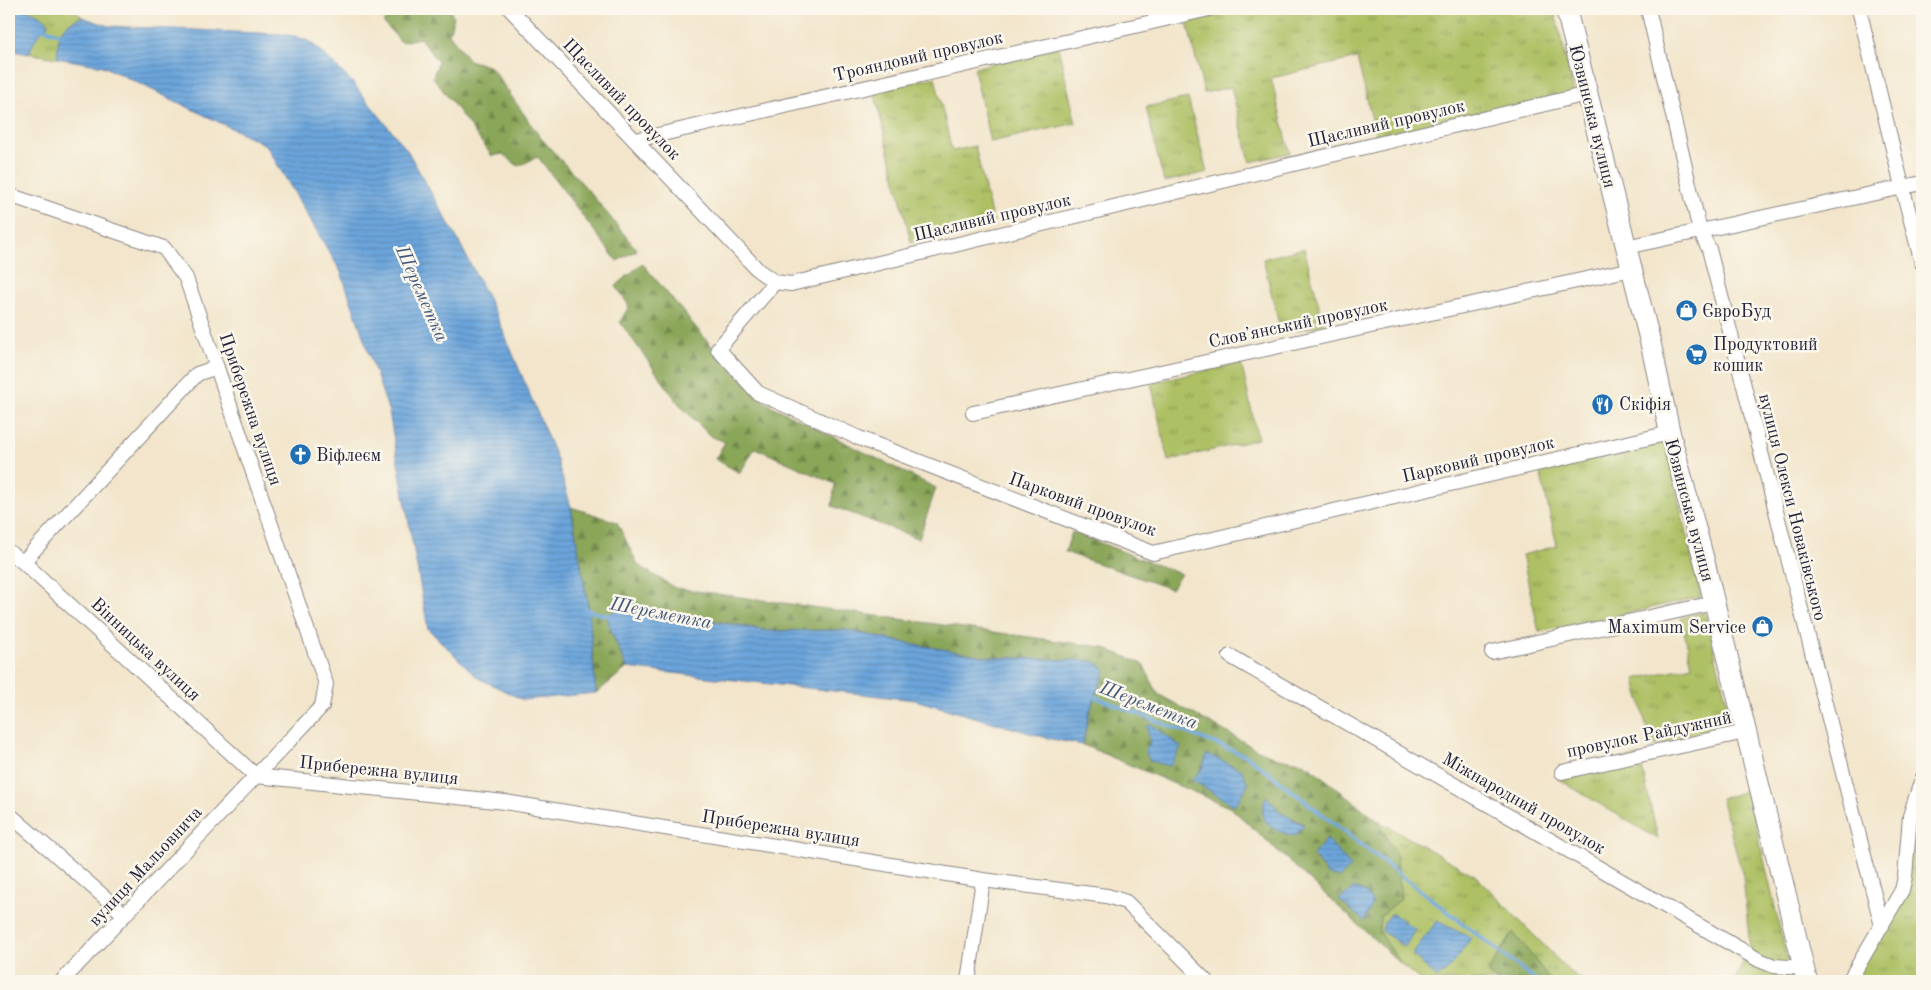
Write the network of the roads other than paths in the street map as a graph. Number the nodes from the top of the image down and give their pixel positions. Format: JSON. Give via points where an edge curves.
{"nodes":[{"id":1,"x":510,"y":9,"type":"edge"},
{"id":2,"x":1209,"y":9,"type":"edge"},
{"id":3,"x":1566,"y":9,"type":"edge"},
{"id":4,"x":1648,"y":9,"type":"edge"},
{"id":5,"x":1860,"y":9,"type":"edge"},
{"id":6,"x":1587,"y":94,"type":"junction"},
{"id":7,"x":636,"y":140,"type":"junction"},
{"id":8,"x":1922,"y":182,"type":"edge"},
{"id":9,"x":1902,"y":186,"type":"junction"},
{"id":10,"x":9,"y":195,"type":"edge"},
{"id":11,"x":1700,"y":231,"type":"junction"},
{"id":12,"x":1626,"y":247,"type":"junction"},
{"id":13,"x":1922,"y":263,"type":"edge"},
{"id":14,"x":1632,"y":269,"type":"junction"},
{"id":15,"x":775,"y":282,"type":"junction"},
{"id":16,"x":217,"y":367,"type":"junction"},
{"id":17,"x":973,"y":413,"type":"dead end"},
{"id":18,"x":1670,"y":434,"type":"junction"},
{"id":19,"x":9,"y":552,"type":"edge"},
{"id":20,"x":23,"y":562,"type":"junction"},
{"id":21,"x":1714,"y":603,"type":"junction"},
{"id":22,"x":1492,"y":652,"type":"dead end"},
{"id":23,"x":1230,"y":656,"type":"dead end"},
{"id":24,"x":1745,"y":732,"type":"junction"},
{"id":25,"x":1562,"y":772,"type":"dead end"},
{"id":26,"x":256,"y":776,"type":"junction"},
{"id":27,"x":1922,"y":779,"type":"edge"},
{"id":28,"x":9,"y":814,"type":"edge"},
{"id":29,"x":983,"y":880,"type":"junction"},
{"id":30,"x":124,"y":915,"type":"junction"},
{"id":31,"x":1882,"y":926,"type":"junction"},
{"id":32,"x":1806,"y":975,"type":"edge"},
{"id":33,"x":62,"y":981,"type":"edge"},
{"id":34,"x":968,"y":981,"type":"edge"},
{"id":35,"x":1206,"y":981,"type":"edge"},
{"id":36,"x":1849,"y":981,"type":"edge"}],
"edges":[{"from":1,"to":7,"type":"street","name":"Щасливий провулок"},
{"from":2,"to":7,"type":"street","name":"Трояндовий провулок"},
{"from":3,"to":6,"type":"main road","name":"Юзвинська вулиця"},
{"from":4,"to":11,"type":"street","name":"вулиця Олекси Новаківського"},
{"from":5,"to":9,"type":"street"},
{"from":6,"to":12,"type":"main road","name":"Юзвинська вулиця"},
{"from":6,"to":15,"type":"street","name":"Щасливий провулок","via":[[791,284]]},
{"from":7,"to":15,"type":"street","name":"Щасливий провулок","via":[[759,270]]},
{"from":8,"to":9,"type":"street"},
{"from":9,"to":11,"type":"street"},
{"from":9,"to":13,"type":"street"},
{"from":10,"to":16,"type":"street","name":"Прибережна вулиця","via":[[164,248],[186,278]]},
{"from":11,"to":12,"type":"street"},
{"from":11,"to":31,"type":"street","name":"вулиця Олекси Новаківського","via":[[1711,259]]},
{"from":12,"to":14,"type":"main road","name":"Юзвинська вулиця"},
{"from":14,"to":17,"type":"street","name":"Словʼянський провулок"},
{"from":14,"to":18,"type":"main road","name":"Юзвинська вулиця"},
{"from":15,"to":18,"type":"street","name":"Парковий провулок","via":[[718,349],[758,393],[859,438],[1153,553]]},
{"from":16,"to":20,"type":"street","via":[[196,374]]},
{"from":16,"to":26,"type":"street","name":"Прибережна вулиця","via":[[326,684],[322,706]]},
{"from":18,"to":21,"type":"main road","name":"Юзвинська вулиця"},
{"from":19,"to":20,"type":"street","name":"Вінницька вулиця"},
{"from":20,"to":26,"type":"street","name":"Вінницька вулиця"},
{"from":21,"to":22,"type":"street"},
{"from":21,"to":24,"type":"main road","name":"Юзвинська вулиця"},
{"from":23,"to":32,"type":"street","name":"Міжнародний провулок","via":[[1758,960]]},
{"from":24,"to":25,"type":"street","name":"провулок Райдужний"},
{"from":24,"to":32,"type":"main road","name":"Юзвинська вулиця"},
{"from":26,"to":29,"type":"street","name":"Прибережна вулиця","via":[[505,802]]},
{"from":26,"to":30,"type":"street","name":"вулиця Мальовнича"},
{"from":27,"to":31,"type":"street","via":[[1910,816],[1905,882]]},
{"from":28,"to":30,"type":"street"},
{"from":29,"to":34,"type":"street"},
{"from":29,"to":35,"type":"street","name":"Прибережна вулиця","via":[[1107,896],[1126,902]]},
{"from":30,"to":33,"type":"street","name":"вулиця Мальовнича"},
{"from":31,"to":36,"type":"street"}]}
